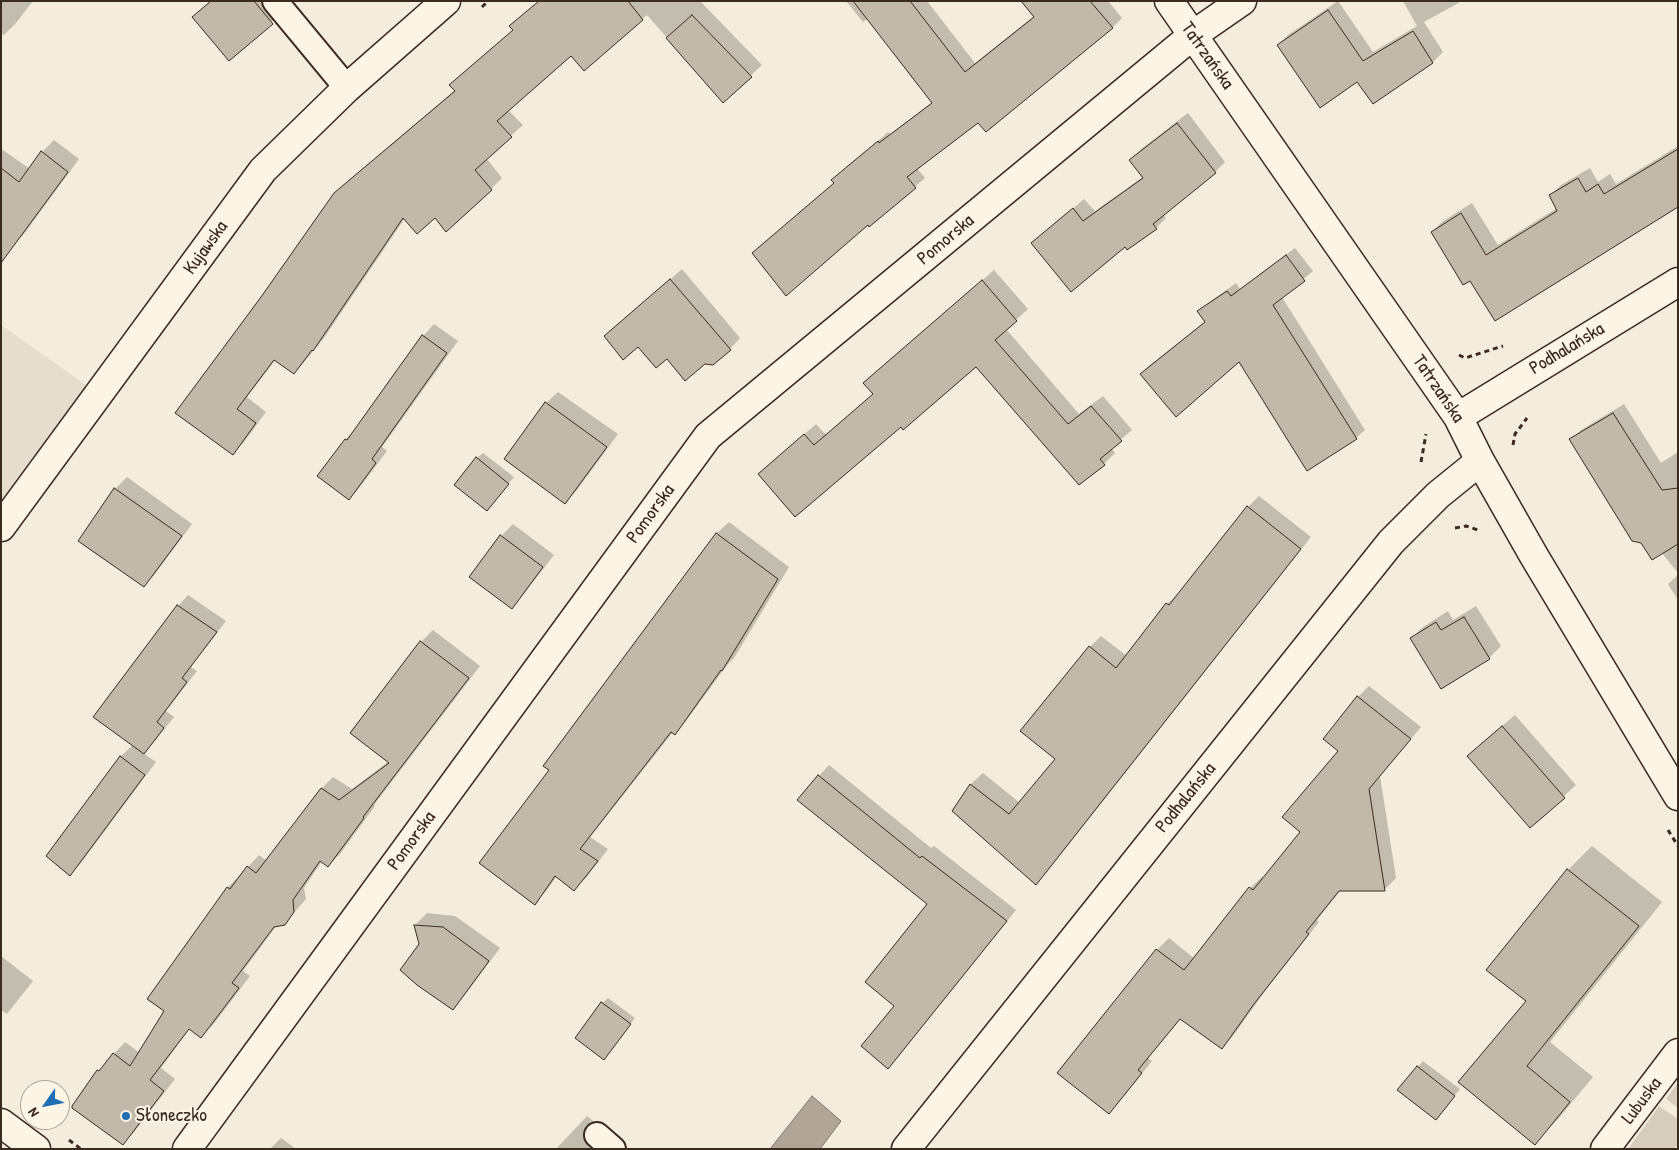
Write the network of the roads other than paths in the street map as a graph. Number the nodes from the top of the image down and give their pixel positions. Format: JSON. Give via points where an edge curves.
{"nodes":[{"id":1,"x":275,"y":1,"type":"edge"},
{"id":2,"x":446,"y":1,"type":"edge"},
{"id":3,"x":1169,"y":1,"type":"edge"},
{"id":4,"x":1242,"y":1,"type":"edge"},
{"id":5,"x":1193,"y":36,"type":"junction"},
{"id":6,"x":346,"y":88,"type":"junction"},
{"id":7,"x":1678,"y":282,"type":"edge"},
{"id":8,"x":1458,"y":417,"type":"junction"},
{"id":9,"x":1480,"y":461,"type":"junction"},
{"id":10,"x":1,"y":527,"type":"edge"},
{"id":11,"x":1678,"y":796,"type":"edge"},
{"id":12,"x":1678,"y":1053,"type":"edge"},
{"id":13,"x":1,"y":1122,"type":"edge"},
{"id":14,"x":36,"y":1149,"type":"edge"},
{"id":15,"x":187,"y":1149,"type":"edge"},
{"id":16,"x":906,"y":1149,"type":"edge"},
{"id":17,"x":1606,"y":1149,"type":"edge"}],
"edges":[{"from":1,"to":6,"type":"lane"},
{"from":2,"to":6,"type":"street","name":"Kujawska"},
{"from":3,"to":5,"type":"street","name":"Tatrzańska"},
{"from":4,"to":5,"type":"street","name":"Pomorska"},
{"from":5,"to":8,"type":"street","name":"Tatrzańska"},
{"from":5,"to":15,"type":"street","name":"Pomorska","via":[[708,436]]},
{"from":6,"to":10,"type":"street","name":"Kujawska","via":[[263,170]]},
{"from":7,"to":8,"type":"street","name":"Podhalańska"},
{"from":8,"to":9,"type":"street","name":"Tatrzańska"},
{"from":9,"to":11,"type":"street","name":"Tatrzańska"},
{"from":9,"to":16,"type":"street","name":"Podhalańska","via":[[1438,495],[1391,542]]},
{"from":12,"to":17,"type":"street","name":"Lubuska"},
{"from":13,"to":14,"type":"street"}]}
